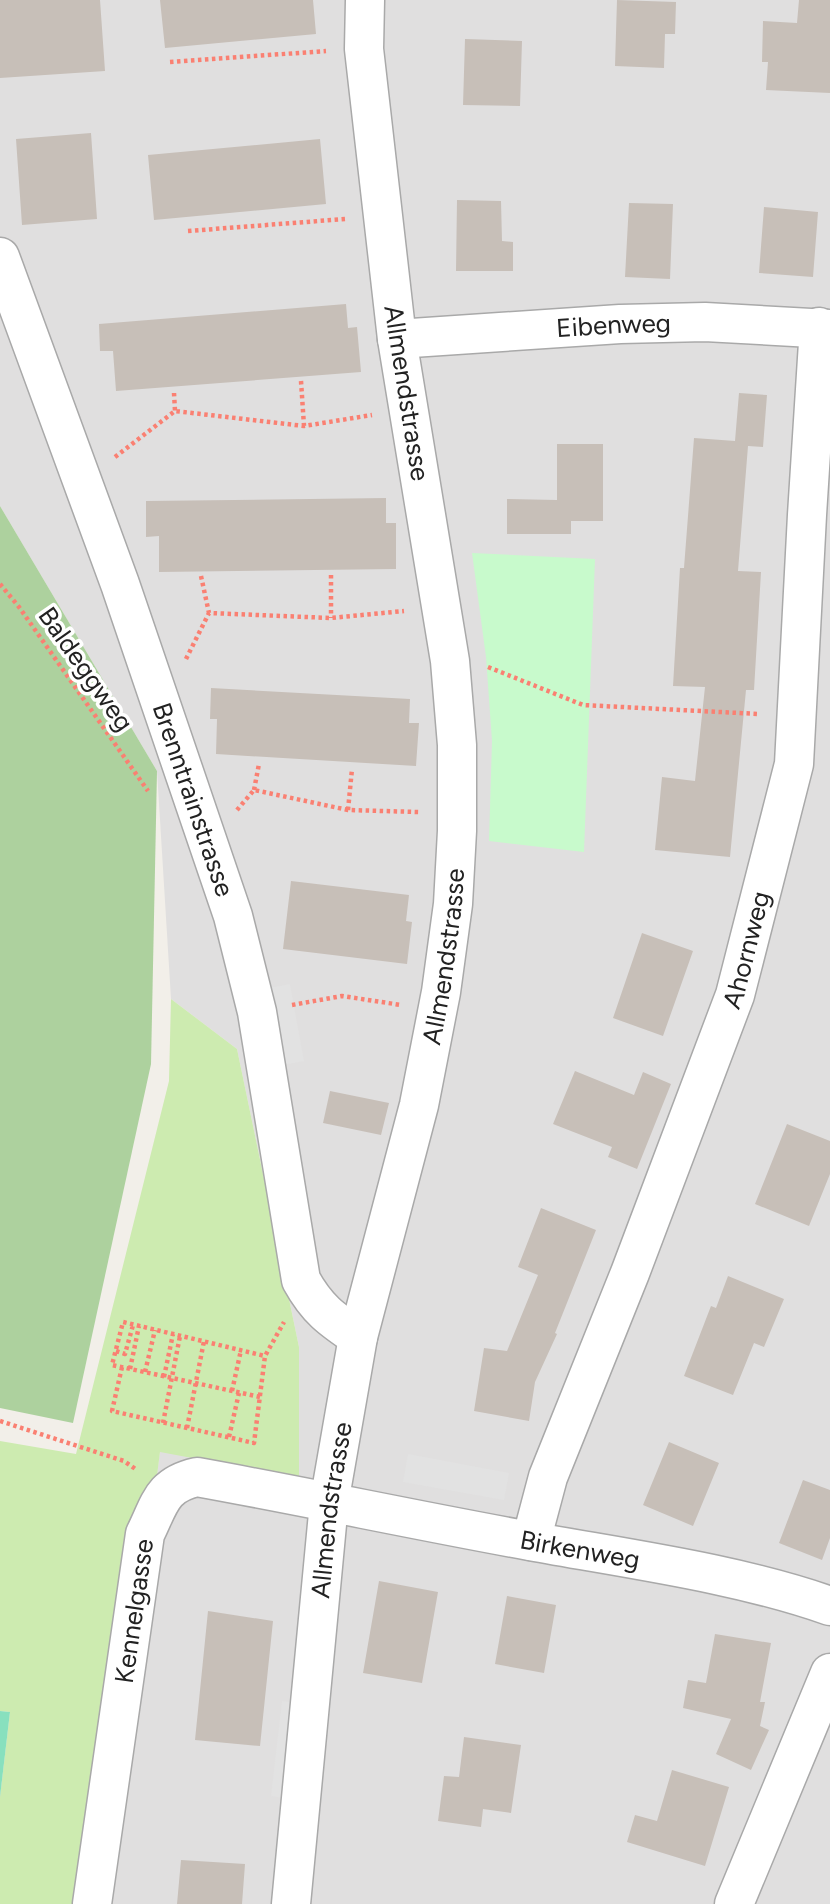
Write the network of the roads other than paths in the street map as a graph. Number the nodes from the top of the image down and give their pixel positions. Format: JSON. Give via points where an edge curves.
{"nodes":[{"id":1,"x":365,"y":0,"type":"edge"},
{"id":2,"x":0,"y":257,"type":"edge"},
{"id":3,"x":825,"y":328,"type":"edge"},
{"id":4,"x":397,"y":339,"type":"junction"},
{"id":5,"x":358,"y":1337,"type":"junction"},
{"id":6,"x":329,"y":1503,"type":"junction"},
{"id":7,"x":531,"y":1541,"type":"junction"},
{"id":8,"x":830,"y":1606,"type":"edge"},
{"id":9,"x":830,"y":1672,"type":"edge"},
{"id":10,"x":92,"y":1904,"type":"edge"},
{"id":11,"x":291,"y":1904,"type":"edge"},
{"id":12,"x":734,"y":1904,"type":"edge"}],
"edges":[{"from":1,"to":4,"type":"street","name":"Allmendstrasse","via":[[364,49]]},
{"from":2,"to":5,"type":"street","name":"Brenntrainstrasse","via":[[83,481],[233,916],[257,1012],[301,1280],[326,1316]]},
{"from":3,"to":4,"type":"street","name":"Eibenweg","via":[[705,322],[620,324]]},
{"from":3,"to":7,"type":"street","name":"Ahornweg","via":[[794,764],[735,995],[548,1476]]},
{"from":4,"to":5,"type":"street","name":"Allmendstrasse","via":[[450,661],[457,745],[457,831],[441,992],[419,1105]]},
{"from":5,"to":6,"type":"street","name":"Allmendstrasse"},
{"from":6,"to":7,"type":"street","name":"Birkenweg"},
{"from":6,"to":10,"type":"street","name":"Kennelgasse","via":[[197,1477],[165,1492],[145,1534]]},
{"from":6,"to":11,"type":"street","name":"Allmendstrasse"},
{"from":7,"to":8,"type":"street","name":"Birkenweg","via":[[666,1565]]},
{"from":9,"to":12,"type":"street"}]}
